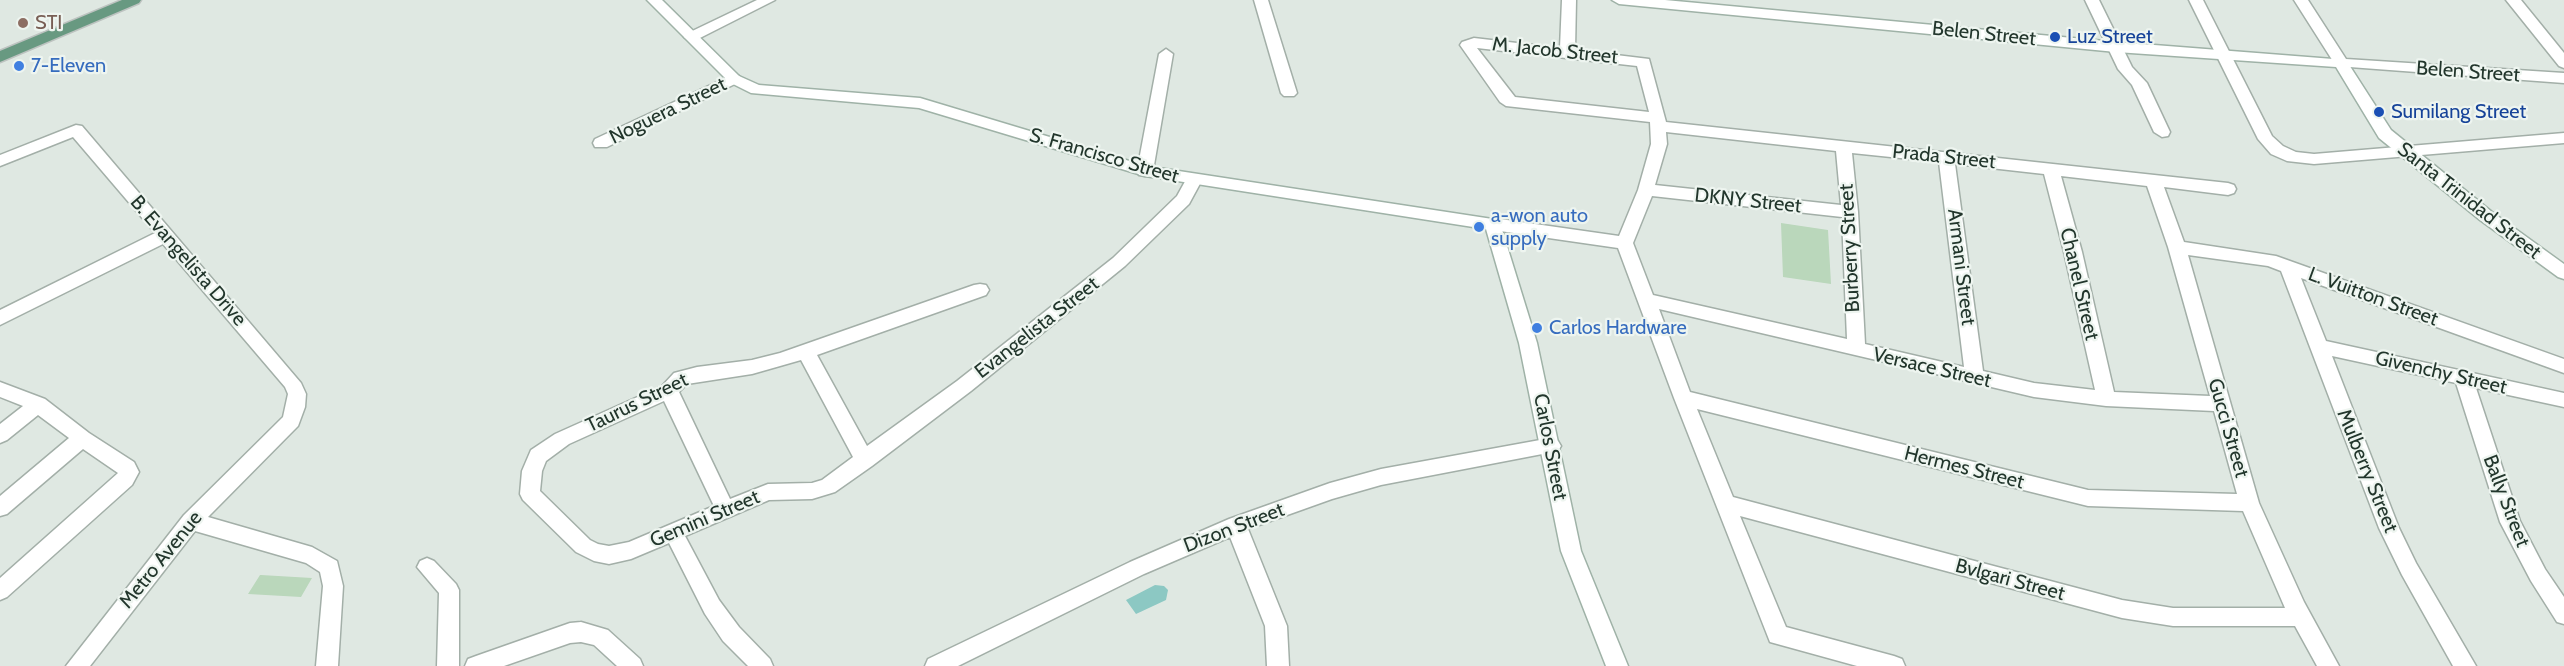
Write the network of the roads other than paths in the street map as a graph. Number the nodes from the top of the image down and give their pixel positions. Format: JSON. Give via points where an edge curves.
{"nodes":[{"id":1,"x":134,"y":0,"type":"edge"},
{"id":2,"x":654,"y":0,"type":"edge"},
{"id":3,"x":768,"y":0,"type":"edge"},
{"id":4,"x":1261,"y":0,"type":"edge"},
{"id":5,"x":1569,"y":0,"type":"edge"},
{"id":6,"x":1619,"y":0,"type":"edge"},
{"id":7,"x":2092,"y":0,"type":"edge"},
{"id":8,"x":2196,"y":0,"type":"edge"},
{"id":9,"x":2301,"y":0,"type":"edge"},
{"id":10,"x":2513,"y":0,"type":"edge"},
{"id":11,"x":691,"y":37,"type":"junction"},
{"id":12,"x":1467,"y":45,"type":"joint"},
{"id":13,"x":2116,"y":46,"type":"junction"},
{"id":14,"x":1567,"y":52,"type":"junction"},
{"id":15,"x":2225,"y":53,"type":"junction"},
{"id":16,"x":1166,"y":54,"type":"dead end"},
{"id":17,"x":0,"y":57,"type":"edge"},
{"id":18,"x":2341,"y":63,"type":"junction"},
{"id":19,"x":2564,"y":63,"type":"edge"},
{"id":20,"x":2564,"y":78,"type":"edge"},
{"id":21,"x":734,"y":79,"type":"junction"},
{"id":22,"x":1289,"y":93,"type":"dead end"},
{"id":23,"x":1659,"y":122,"type":"junction"},
{"id":24,"x":2162,"y":132,"type":"dead end"},
{"id":25,"x":2564,"y":138,"type":"edge"},
{"id":26,"x":601,"y":143,"type":"dead end"},
{"id":27,"x":1843,"y":146,"type":"junction"},
{"id":28,"x":2406,"y":152,"type":"junction"},
{"id":29,"x":1946,"y":157,"type":"junction"},
{"id":30,"x":0,"y":161,"type":"edge"},
{"id":31,"x":2051,"y":169,"type":"junction"},
{"id":32,"x":1144,"y":171,"type":"junction"},
{"id":33,"x":1194,"y":180,"type":"junction"},
{"id":34,"x":2153,"y":180,"type":"junction"},
{"id":35,"x":2228,"y":189,"type":"dead end"},
{"id":36,"x":1646,"y":190,"type":"junction"},
{"id":37,"x":1850,"y":212,"type":"junction"},
{"id":38,"x":1493,"y":224,"type":"junction"},
{"id":39,"x":165,"y":235,"type":"junction"},
{"id":40,"x":1625,"y":243,"type":"junction"},
{"id":41,"x":2177,"y":247,"type":"junction"},
{"id":42,"x":2288,"y":266,"type":"junction"},
{"id":43,"x":2564,"y":273,"type":"edge"},
{"id":44,"x":980,"y":290,"type":"dead end"},
{"id":45,"x":1648,"y":300,"type":"junction"},
{"id":46,"x":0,"y":318,"type":"edge"},
{"id":47,"x":2319,"y":346,"type":"junction"},
{"id":48,"x":1856,"y":350,"type":"junction"},
{"id":49,"x":806,"y":352,"type":"junction"},
{"id":50,"x":2564,"y":366,"type":"edge"},
{"id":51,"x":1975,"y":377,"type":"junction"},
{"id":52,"x":2464,"y":379,"type":"junction"},
{"id":53,"x":0,"y":389,"type":"edge"},
{"id":54,"x":669,"y":391,"type":"junction"},
{"id":55,"x":1683,"y":398,"type":"junction"},
{"id":56,"x":2106,"y":399,"type":"junction"},
{"id":57,"x":2564,"y":400,"type":"edge"},
{"id":58,"x":38,"y":404,"type":"junction"},
{"id":59,"x":2221,"y":404,"type":"junction"},
{"id":60,"x":0,"y":435,"type":"edge"},
{"id":61,"x":82,"y":438,"type":"junction"},
{"id":62,"x":1551,"y":446,"type":"junction"},
{"id":63,"x":254,"y":460,"type":"joint"},
{"id":64,"x":865,"y":460,"type":"junction"},
{"id":65,"x":2249,"y":503,"type":"junction"},
{"id":66,"x":1726,"y":504,"type":"junction"},
{"id":67,"x":0,"y":508,"type":"edge"},
{"id":68,"x":725,"y":509,"type":"junction"},
{"id":69,"x":191,"y":521,"type":"junction"},
{"id":70,"x":1236,"y":525,"type":"junction"},
{"id":71,"x":673,"y":532,"type":"junction"},
{"id":72,"x":609,"y":555,"type":"joint"},
{"id":73,"x":427,"y":567,"type":"dead end"},
{"id":74,"x":0,"y":591,"type":"edge"},
{"id":75,"x":2564,"y":615,"type":"edge"},
{"id":76,"x":2301,"y":617,"type":"junction"},
{"id":77,"x":76,"y":666,"type":"edge"},
{"id":78,"x":327,"y":666,"type":"edge"},
{"id":79,"x":448,"y":666,"type":"edge"},
{"id":80,"x":476,"y":666,"type":"edge"},
{"id":81,"x":632,"y":666,"type":"edge"},
{"id":82,"x":762,"y":666,"type":"edge"},
{"id":83,"x":936,"y":666,"type":"edge"},
{"id":84,"x":1278,"y":666,"type":"edge"},
{"id":85,"x":1617,"y":666,"type":"edge"},
{"id":86,"x":1894,"y":666,"type":"edge"},
{"id":87,"x":2328,"y":666,"type":"edge"},
{"id":88,"x":2465,"y":666,"type":"edge"}],
"edges":[{"from":1,"to":17,"type":"main road"},
{"from":2,"to":11,"type":"street","name":"S. Francisco Street"},
{"from":3,"to":11,"type":"street"},
{"from":4,"to":22,"type":"street"},
{"from":5,"to":14,"type":"street"},
{"from":6,"to":13,"type":"street","name":"Belen Street"},
{"from":7,"to":13,"type":"street"},
{"from":8,"to":15,"type":"street"},
{"from":9,"to":18,"type":"street","name":"Santa Trinidad Street"},
{"from":10,"to":19,"type":"street"},
{"from":11,"to":21,"type":"street","name":"S. Francisco Street"},
{"from":12,"to":14,"type":"street","name":"M. Jacob Street"},
{"from":12,"to":23,"type":"street","name":"Prada Street","via":[[1511,102]]},
{"from":13,"to":15,"type":"street","name":"Belen Street"},
{"from":13,"to":24,"type":"street"},
{"from":14,"to":23,"type":"street","name":"M. Jacob Street","via":[[1644,62]]},
{"from":15,"to":18,"type":"street","name":"Belen Street"},
{"from":15,"to":28,"type":"street","via":[[2266,139],[2277,150],[2313,159]]},
{"from":16,"to":32,"type":"street"},
{"from":18,"to":20,"type":"street","name":"Belen Street"},
{"from":18,"to":28,"type":"street","name":"Santa Trinidad Street","via":[[2379,126]]},
{"from":21,"to":26,"type":"street","name":"Noguera Street"},
{"from":21,"to":32,"type":"street","name":"S. Francisco Street","via":[[756,90],[920,103]]},
{"from":23,"to":27,"type":"street","name":"Prada Street"},
{"from":23,"to":36,"type":"street","via":[[1659,144]]},
{"from":25,"to":28,"type":"street"},
{"from":27,"to":29,"type":"street","name":"Prada Street"},
{"from":27,"to":37,"type":"street","name":"Burberry Street"},
{"from":28,"to":43,"type":"street","name":"Santa Trinidad Street"},
{"from":29,"to":31,"type":"street","name":"Prada Street"},
{"from":29,"to":51,"type":"street","name":"Armani Street"},
{"from":30,"to":39,"type":"street","name":"B. Evangelista Drive","via":[[76,130]]},
{"from":31,"to":34,"type":"street","name":"Prada Street"},
{"from":31,"to":56,"type":"street","name":"Chanel Street"},
{"from":32,"to":33,"type":"street","name":"S. Francisco Street"},
{"from":33,"to":38,"type":"street","name":"S. Francisco Street"},
{"from":33,"to":64,"type":"street","name":"Evangelista Street","via":[[1183,200],[1119,262]]},
{"from":34,"to":35,"type":"street","name":"Prada Street"},
{"from":34,"to":41,"type":"street","name":"Gucci Street"},
{"from":36,"to":37,"type":"street","name":"DKNY Street"},
{"from":36,"to":40,"type":"street"},
{"from":37,"to":48,"type":"street","name":"Burberry Street"},
{"from":38,"to":40,"type":"street","name":"S. Francisco Street"},
{"from":38,"to":62,"type":"street","name":"Carlos Street","via":[[1528,344]]},
{"from":39,"to":46,"type":"street"},
{"from":39,"to":63,"type":"street","name":"B. Evangelista Drive","via":[[292,383],[297,394],[291,421]]},
{"from":40,"to":45,"type":"street"},
{"from":41,"to":42,"type":"street","name":"L. Vuitton Street"},
{"from":41,"to":59,"type":"street","name":"Gucci Street"},
{"from":42,"to":47,"type":"street","name":"Mulberry Street"},
{"from":42,"to":50,"type":"street","name":"L. Vuitton Street"},
{"from":44,"to":49,"type":"street","name":"Taurus Street"},
{"from":45,"to":48,"type":"street","name":"Versace Street"},
{"from":45,"to":55,"type":"street"},
{"from":47,"to":52,"type":"street","name":"Givenchy Street"},
{"from":47,"to":88,"type":"street","name":"Mulberry Street","via":[[2393,538]]},
{"from":48,"to":51,"type":"street","name":"Versace Street"},
{"from":49,"to":54,"type":"street","name":"Taurus Street","via":[[762,365],[688,376]]},
{"from":49,"to":64,"type":"street"},
{"from":51,"to":56,"type":"street","name":"Versace Street","via":[[2034,390]]},
{"from":52,"to":57,"type":"street","name":"Givenchy Street"},
{"from":52,"to":75,"type":"street","name":"Bally Street","via":[[2510,522]]},
{"from":53,"to":58,"type":"street"},
{"from":54,"to":68,"type":"street"},
{"from":54,"to":72,"type":"street","name":"Taurus Street","via":[[562,439],[538,456],[532,471],[530,494],[536,501],[583,546]]},
{"from":55,"to":65,"type":"street","name":"Hermes Street","via":[[2088,498]]},
{"from":55,"to":66,"type":"street"},
{"from":56,"to":59,"type":"street","name":"Versace Street"},
{"from":58,"to":60,"type":"street"},
{"from":58,"to":61,"type":"street"},
{"from":59,"to":65,"type":"street","name":"Gucci Street"},
{"from":61,"to":67,"type":"street"},
{"from":61,"to":74,"type":"street","via":[[129,472]]},
{"from":62,"to":70,"type":"street","name":"Dizon Street","via":[[1381,477]]},
{"from":62,"to":85,"type":"street","name":"Carlos Street","via":[[1570,551]]},
{"from":63,"to":69,"type":"street","name":"Metro Avenue"},
{"from":64,"to":68,"type":"street","name":"Gemini Street","via":[[836,482],[819,489],[768,492]]},
{"from":65,"to":76,"type":"street","name":"Gucci Street"},
{"from":66,"to":76,"type":"street","name":"Bvlgari Street","via":[[2122,609],[2173,616]]},
{"from":66,"to":86,"type":"street","via":[[1778,635]]},
{"from":68,"to":71,"type":"street","name":"Gemini Street"},
{"from":69,"to":77,"type":"street","name":"Metro Avenue"},
{"from":69,"to":78,"type":"street","via":[[312,556],[330,567],[333,586]]},
{"from":70,"to":83,"type":"street","name":"Dizon Street","via":[[1137,567]]},
{"from":70,"to":84,"type":"street","via":[[1276,626]]},
{"from":71,"to":72,"type":"street","name":"Gemini Street","via":[[632,550]]},
{"from":71,"to":82,"type":"street","via":[[712,607]]},
{"from":73,"to":79,"type":"street","via":[[449,590]]},
{"from":76,"to":87,"type":"street","name":"Gucci Street"},
{"from":80,"to":81,"type":"street","via":[[581,632],[600,637]]}]}
